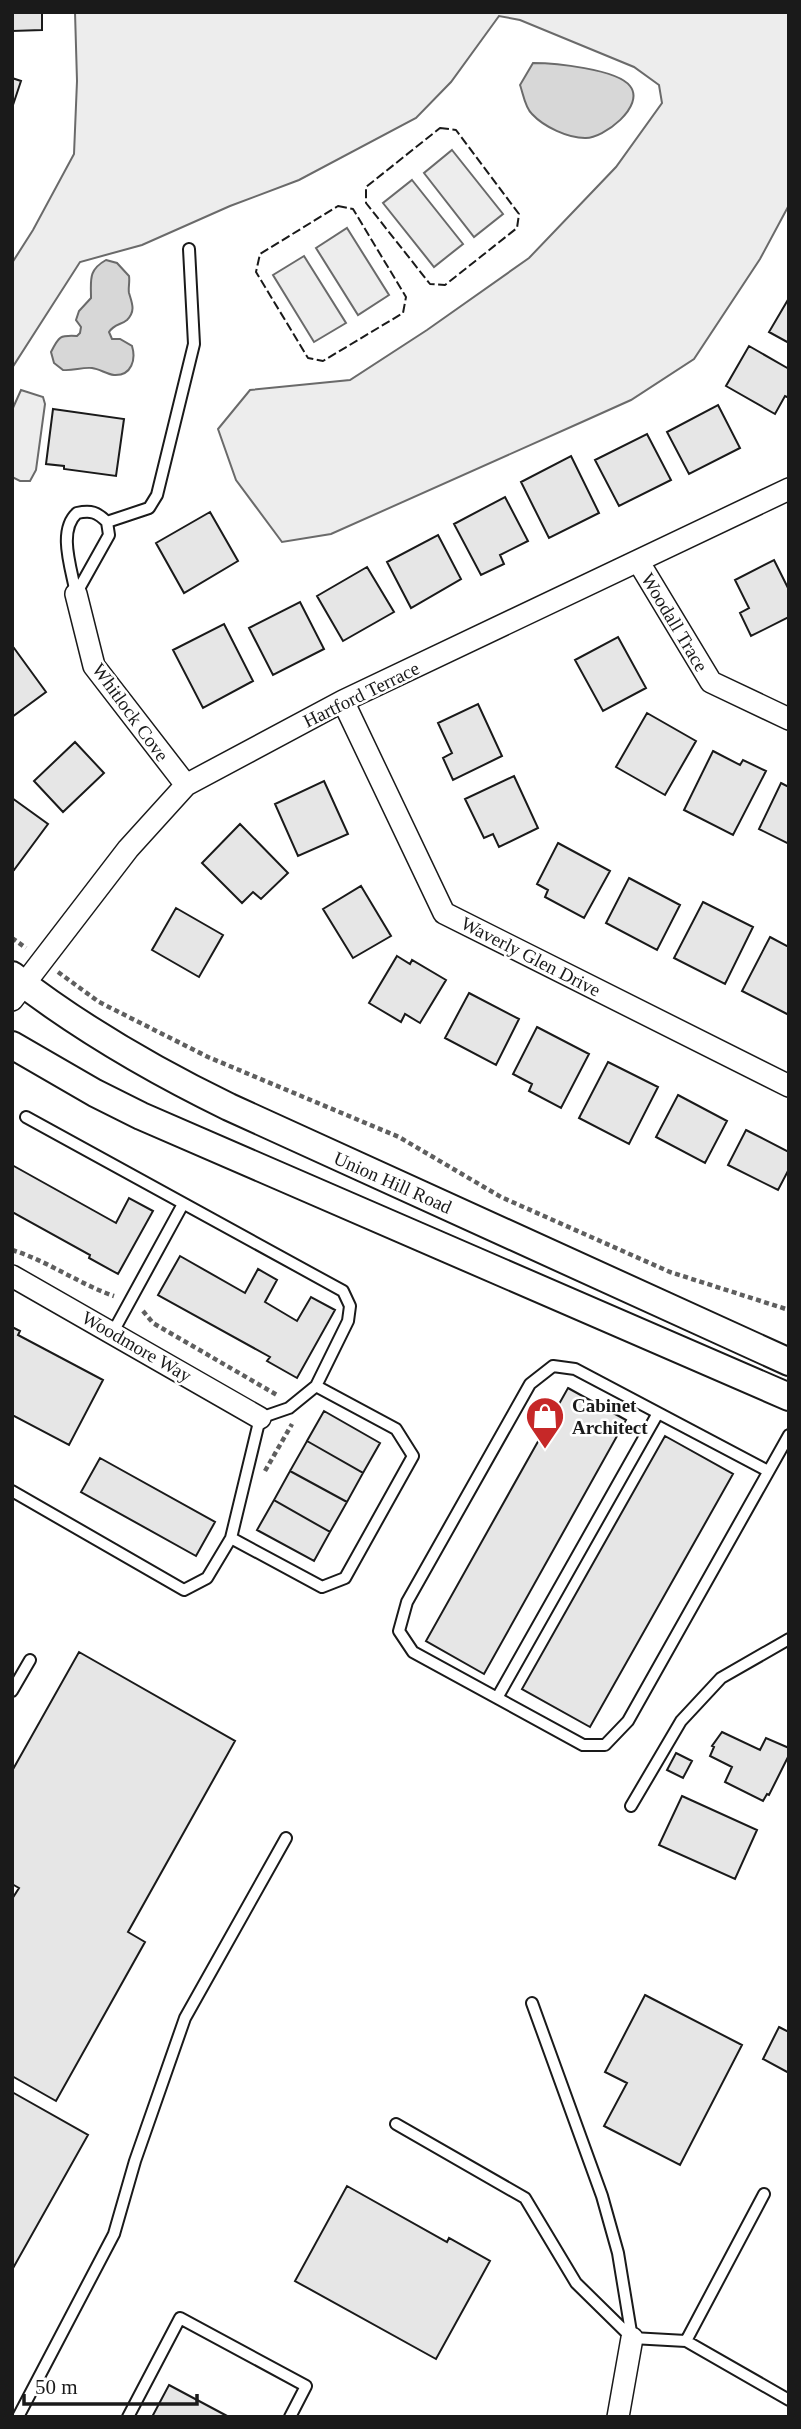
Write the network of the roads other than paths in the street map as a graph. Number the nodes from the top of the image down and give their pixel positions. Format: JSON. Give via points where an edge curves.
{"nodes":[{"id":1,"x":189,"y":249,"type":"dead end"},
{"id":2,"x":789,"y":489,"type":"edge"},
{"id":3,"x":107,"y":522,"type":"junction"},
{"id":4,"x":638,"y":561,"type":"junction"},
{"id":5,"x":76,"y":594,"type":"junction"},
{"id":6,"x":343,"y":701,"type":"junction"},
{"id":7,"x":789,"y":719,"type":"edge"},
{"id":8,"x":186,"y":785,"type":"junction"},
{"id":9,"x":16,"y":987,"type":"edge"},
{"id":10,"x":12,"y":1045,"type":"edge"},
{"id":11,"x":789,"y":1086,"type":"edge"},
{"id":12,"x":26,"y":1117,"type":"dead end"},
{"id":13,"x":183,"y":1204,"type":"junction"},
{"id":14,"x":12,"y":1276,"type":"edge"},
{"id":15,"x":113,"y":1332,"type":"junction"},
{"id":16,"x":789,"y":1362,"type":"edge"},
{"id":17,"x":316,"y":1386,"type":"junction"},
{"id":18,"x":789,"y":1397,"type":"edge"},
{"id":19,"x":658,"y":1413,"type":"junction"},
{"id":20,"x":260,"y":1418,"type":"junction"},
{"id":21,"x":789,"y":1435,"type":"edge"},
{"id":22,"x":768,"y":1471,"type":"junction"},
{"id":23,"x":12,"y":1491,"type":"edge"},
{"id":24,"x":231,"y":1538,"type":"junction"},
{"id":25,"x":789,"y":1639,"type":"edge"},
{"id":26,"x":30,"y":1660,"type":"dead end"},
{"id":27,"x":12,"y":1691,"type":"edge"},
{"id":28,"x":497,"y":1698,"type":"junction"},
{"id":29,"x":631,"y":1806,"type":"dead end"},
{"id":30,"x":286,"y":1838,"type":"dead end"},
{"id":31,"x":532,"y":2003,"type":"dead end"},
{"id":32,"x":396,"y":2124,"type":"dead end"},
{"id":33,"x":764,"y":2194,"type":"dead end"},
{"id":34,"x":632,"y":2338,"type":"junction"},
{"id":35,"x":686,"y":2341,"type":"junction"},
{"id":36,"x":789,"y":2400,"type":"edge"},
{"id":37,"x":18,"y":2417,"type":"edge"},
{"id":38,"x":128,"y":2417,"type":"edge"},
{"id":39,"x":290,"y":2417,"type":"edge"},
{"id":40,"x":618,"y":2417,"type":"edge"}],
"edges":[{"from":1,"to":3,"type":"lane","via":[[194,344],[157,495],[149,508]]},
{"from":2,"to":4,"type":"street","name":"Hartford Terrace"},
{"from":3,"to":5,"type":"lane","via":[[109,535]]},
{"from":3,"to":5,"type":"lane","via":[[89,510],[77,513],[67,527]]},
{"from":4,"to":6,"type":"street","name":"Hartford Terrace"},
{"from":4,"to":7,"type":"street","name":"Woodall Trace","via":[[710,681]]},
{"from":5,"to":8,"type":"street","name":"Whitlock Cove","via":[[94,666]]},
{"from":6,"to":8,"type":"street","name":"Hartford Terrace"},
{"from":6,"to":11,"type":"street","name":"Waverly Glen Drive","via":[[444,913]]},
{"from":8,"to":9,"type":"street","name":"Hartford Terrace"},
{"from":9,"to":16,"type":"street","name":"Union Hill Road","via":[[163,1075]]},
{"from":10,"to":18,"type":"street","name":"Union Hill Road","via":[[141,1116]]},
{"from":12,"to":13,"type":"lane"},
{"from":13,"to":15,"type":"lane"},
{"from":13,"to":17,"type":"lane","via":[[343,1292],[350,1306],[348,1321]]},
{"from":14,"to":15,"type":"street","name":"Woodmore Way"},
{"from":15,"to":20,"type":"street","name":"Woodmore Way"},
{"from":17,"to":20,"type":"lane","via":[[289,1408]]},
{"from":17,"to":24,"type":"lane","via":[[396,1429],[413,1455],[345,1578],[322,1587]]},
{"from":19,"to":22,"type":"lane"},
{"from":19,"to":28,"type":"lane"},
{"from":19,"to":28,"type":"lane","via":[[575,1369],[553,1366],[530,1384],[407,1602],[399,1631],[413,1652]]},
{"from":20,"to":24,"type":"lane"},
{"from":21,"to":22,"type":"lane"},
{"from":22,"to":28,"type":"lane","via":[[628,1721],[605,1745],[583,1745]]},
{"from":23,"to":24,"type":"lane","via":[[184,1590],[207,1578]]},
{"from":25,"to":29,"type":"lane","via":[[721,1678],[681,1721]]},
{"from":26,"to":27,"type":"lane"},
{"from":30,"to":37,"type":"lane","via":[[186,2018],[114,2234]]},
{"from":31,"to":34,"type":"lane","via":[[602,2196],[618,2253]]},
{"from":32,"to":34,"type":"lane","via":[[525,2198],[576,2283]]},
{"from":33,"to":35,"type":"lane"},
{"from":34,"to":35,"type":"lane"},
{"from":34,"to":40,"type":"street"},
{"from":35,"to":36,"type":"lane"},
{"from":38,"to":39,"type":"lane","via":[[180,2318],[306,2386]]}]}
